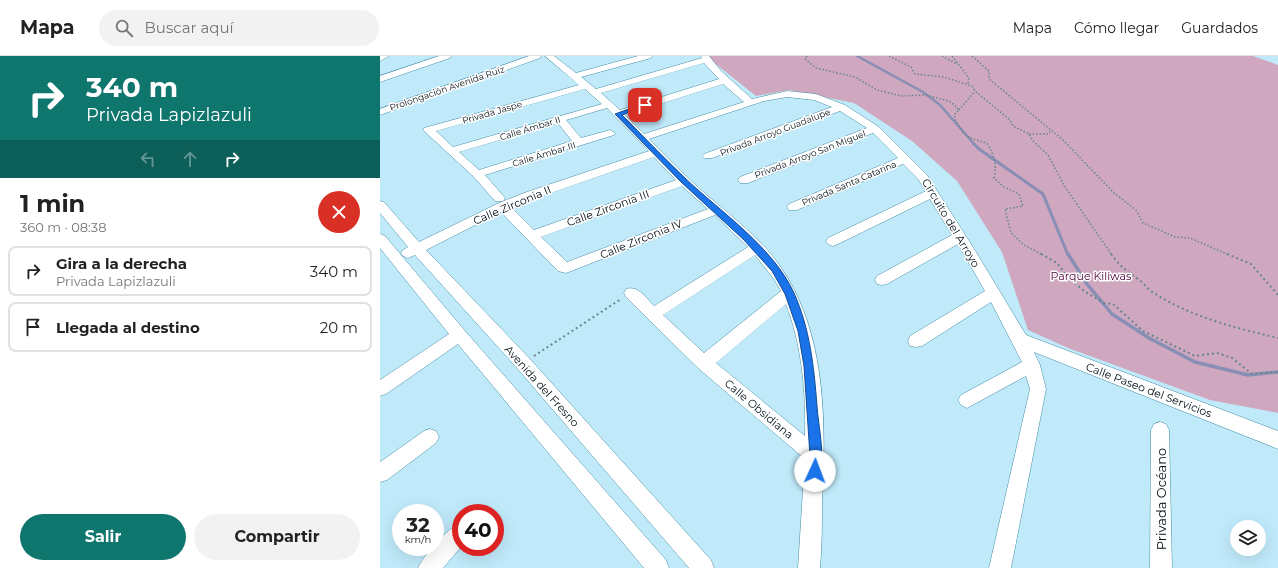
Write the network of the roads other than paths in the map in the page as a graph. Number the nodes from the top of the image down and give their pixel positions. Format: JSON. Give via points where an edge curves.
{"nodes":[{"id":1,"x":385,"y":56,"type":"edge"},
{"id":2,"x":447,"y":56,"type":"edge"},
{"id":3,"x":518,"y":56,"type":"edge"},
{"id":4,"x":537,"y":56,"type":"edge"},
{"id":5,"x":549,"y":56,"type":"edge"},
{"id":6,"x":648,"y":56,"type":"edge"},
{"id":7,"x":380,"y":58,"type":"edge"},
{"id":8,"x":705,"y":58,"type":"edge"},
{"id":9,"x":380,"y":78,"type":"edge"},
{"id":10,"x":726,"y":80,"type":"junction"},
{"id":11,"x":584,"y":85,"type":"junction"},
{"id":12,"x":751,"y":103,"type":"junction"},
{"id":13,"x":380,"y":104,"type":"edge"},
{"id":14,"x":841,"y":107,"type":"junction"},
{"id":15,"x":613,"y":110,"type":"junction"},
{"id":16,"x":380,"y":112,"type":"edge"},
{"id":17,"x":560,"y":119,"type":"junction"},
{"id":18,"x":876,"y":129,"type":"junction"},
{"id":19,"x":610,"y":133,"type":"dead end"},
{"id":20,"x":642,"y":138,"type":"junction"},
{"id":21,"x":580,"y":143,"type":"junction"},
{"id":22,"x":451,"y":151,"type":"junction"},
{"id":23,"x":655,"y":153,"type":"junction"},
{"id":24,"x":708,"y":156,"type":"dead end"},
{"id":25,"x":905,"y":159,"type":"junction"},
{"id":26,"x":477,"y":174,"type":"junction"},
{"id":27,"x":744,"y":180,"type":"dead end"},
{"id":28,"x":684,"y":181,"type":"junction"},
{"id":29,"x":932,"y":193,"type":"junction"},
{"id":30,"x":501,"y":202,"type":"junction"},
{"id":31,"x":380,"y":205,"type":"edge"},
{"id":32,"x":793,"y":207,"type":"dead end"},
{"id":33,"x":716,"y":210,"type":"junction"},
{"id":34,"x":532,"y":235,"type":"junction"},
{"id":35,"x":960,"y":237,"type":"junction"},
{"id":36,"x":380,"y":239,"type":"edge"},
{"id":37,"x":833,"y":241,"type":"dead end"},
{"id":38,"x":756,"y":248,"type":"junction"},
{"id":39,"x":417,"y":249,"type":"junction"},
{"id":40,"x":396,"y":259,"type":"junction"},
{"id":41,"x":882,"y":280,"type":"dead end"},
{"id":42,"x":630,"y":293,"type":"road end"},
{"id":43,"x":789,"y":294,"type":"junction"},
{"id":44,"x":992,"y":294,"type":"junction"},
{"id":45,"x":653,"y":314,"type":"junction"},
{"id":46,"x":459,"y":335,"type":"junction"},
{"id":47,"x":1020,"y":340,"type":"junction"},
{"id":48,"x":916,"y":341,"type":"dead end"},
{"id":49,"x":704,"y":363,"type":"junction"},
{"id":50,"x":1032,"y":365,"type":"junction"},
{"id":51,"x":380,"y":389,"type":"edge"},
{"id":52,"x":967,"y":400,"type":"dead end"},
{"id":53,"x":1160,"y":430,"type":"dead end"},
{"id":54,"x":430,"y":436,"type":"dead end"},
{"id":55,"x":1278,"y":440,"type":"edge"},
{"id":56,"x":815,"y":456,"type":"junction"},
{"id":57,"x":380,"y":473,"type":"edge"},
{"id":58,"x":452,"y":542,"type":"edge"},
{"id":59,"x":429,"y":568,"type":"edge"},
{"id":60,"x":658,"y":568,"type":"edge"},
{"id":61,"x":703,"y":568,"type":"edge"},
{"id":62,"x":809,"y":568,"type":"edge"},
{"id":63,"x":1000,"y":568,"type":"edge"},
{"id":64,"x":1161,"y":568,"type":"edge"}],
"edges":[{"from":1,"to":7,"type":"street"},
{"from":2,"to":9,"type":"street"},
{"from":3,"to":13,"type":"street","name":"Prolongación Avenida Ruíz"},
{"from":4,"to":16,"type":"street","name":"Prolongación Avenida Ruíz"},
{"from":5,"to":11,"type":"street"},
{"from":6,"to":11,"type":"street"},
{"from":8,"to":10,"type":"street"},
{"from":8,"to":11,"type":"street"},
{"from":10,"to":12,"type":"street"},
{"from":10,"to":15,"type":"street","name":"Calle Ámbar II"},
{"from":11,"to":15,"type":"street"},
{"from":11,"to":22,"type":"street","name":"Privada Jaspe","via":[[428,130]]},
{"from":12,"to":14,"type":"street","name":"Circuito del Arroyo","via":[[786,94],[816,97]]},
{"from":12,"to":20,"type":"street","name":"Circuito del Arroyo"},
{"from":14,"to":18,"type":"street","name":"Circuito del Arroyo"},
{"from":14,"to":24,"type":"street","name":"Privada Arroyo Guadalupe"},
{"from":15,"to":17,"type":"street","name":"Calle Ámbar II"},
{"from":15,"to":20,"type":"street"},
{"from":17,"to":21,"type":"street"},
{"from":17,"to":22,"type":"street","name":"Calle Ámbar II"},
{"from":18,"to":25,"type":"street","name":"Circuito del Arroyo"},
{"from":18,"to":27,"type":"street","name":"Privada Arroyo San Miguel"},
{"from":19,"to":21,"type":"street","name":"Calle Ámbar III"},
{"from":20,"to":23,"type":"street"},
{"from":21,"to":26,"type":"street","name":"Calle Ámbar III"},
{"from":22,"to":26,"type":"street"},
{"from":23,"to":28,"type":"street"},
{"from":23,"to":30,"type":"street","name":"Calle Zirconia II","via":[[528,196]]},
{"from":25,"to":29,"type":"street","name":"Circuito del Arroyo","via":[[923,177]]},
{"from":25,"to":32,"type":"street","name":"Privada Santa Catarina"},
{"from":26,"to":30,"type":"street"},
{"from":28,"to":33,"type":"street"},
{"from":28,"to":34,"type":"street","name":"Calle Zirconia III"},
{"from":29,"to":35,"type":"street","name":"Circuito del Arroyo"},
{"from":29,"to":37,"type":"street"},
{"from":30,"to":34,"type":"street"},
{"from":30,"to":39,"type":"street","name":"Calle Zirconia II"},
{"from":31,"to":39,"type":"street","name":"Avenida del Fresno"},
{"from":33,"to":34,"type":"street","name":"Calle Zirconia IV","via":[[566,268]]},
{"from":33,"to":38,"type":"street"},
{"from":35,"to":41,"type":"street"},
{"from":35,"to":44,"type":"street","name":"Circuito del Arroyo"},
{"from":36,"to":40,"type":"street"},
{"from":38,"to":43,"type":"street","via":[[775,269]]},
{"from":38,"to":45,"type":"street"},
{"from":39,"to":40,"type":"street","name":"Calle Zirconia II"},
{"from":39,"to":61,"type":"street","name":"Avenida del Fresno","via":[[523,363]]},
{"from":40,"to":46,"type":"street"},
{"from":42,"to":45,"type":"street","name":"Calle Obsidiana"},
{"from":43,"to":49,"type":"street"},
{"from":43,"to":56,"type":"street","via":[[802,331],[808,366]]},
{"from":44,"to":47,"type":"street","name":"Circuito del Arroyo"},
{"from":44,"to":48,"type":"street"},
{"from":45,"to":49,"type":"street","name":"Calle Obsidiana"},
{"from":46,"to":51,"type":"street"},
{"from":46,"to":60,"type":"street"},
{"from":47,"to":50,"type":"street","name":"Circuito del Arroyo"},
{"from":47,"to":55,"type":"street","name":"Calle Paseo del Servicios"},
{"from":49,"to":56,"type":"street","name":"Calle Obsidiana"},
{"from":50,"to":52,"type":"street"},
{"from":50,"to":63,"type":"street","name":"Circuito del Arroyo","via":[[1038,389]]},
{"from":53,"to":64,"type":"street","name":"Privada Océano"},
{"from":54,"to":57,"type":"street"},
{"from":56,"to":62,"type":"street"},
{"from":58,"to":59,"type":"street"}]}
